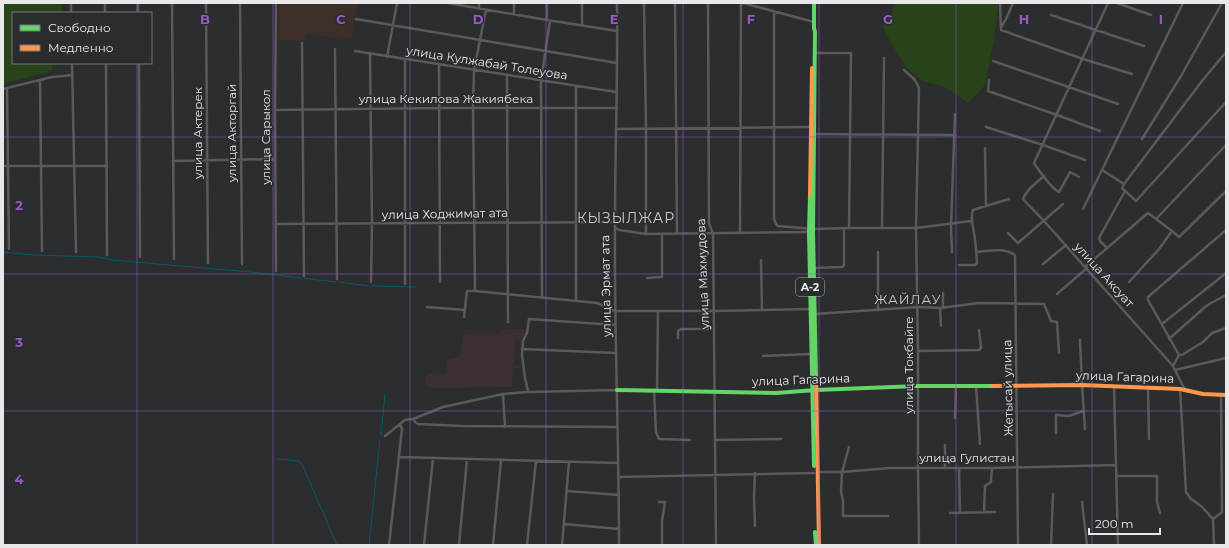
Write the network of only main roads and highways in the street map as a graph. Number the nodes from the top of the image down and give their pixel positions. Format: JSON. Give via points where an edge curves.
{"nodes":[{"id":1,"x":814,"y":3,"type":"edge"},
{"id":2,"x":814,"y":39,"type":"junction"},
{"id":3,"x":811,"y":230,"type":"junction"},
{"id":4,"x":617,"y":390,"type":"road end"},
{"id":5,"x":814,"y":390,"type":"junction"},
{"id":6,"x":1226,"y":395,"type":"edge"},
{"id":7,"x":815,"y":472,"type":"junction"},
{"id":8,"x":816,"y":545,"type":"edge"},
{"id":9,"x":819,"y":545,"type":"edge"}],
"edges":[{"from":1,"to":2,"type":"main road","number":"A-2"},
{"from":2,"to":3,"type":"main road","number":"A-2"},
{"from":2,"to":3,"type":"main road","number":"A-2"},
{"from":3,"to":5,"type":"main road","number":"A-2","via":[[811,354]]},
{"from":3,"to":5,"type":"main road","number":"A-2","via":[[815,314]]},
{"from":4,"to":5,"type":"main road","name":"улица Гагарина","via":[[776,393]]},
{"from":5,"to":6,"type":"main road","name":"улица Гагарина","via":[[918,386],[1114,386],[1180,389]]},
{"from":5,"to":7,"type":"main road","number":"A-2"},
{"from":7,"to":8,"type":"main road","number":"A-2"},
{"from":7,"to":9,"type":"main road","number":"A-2"}]}
